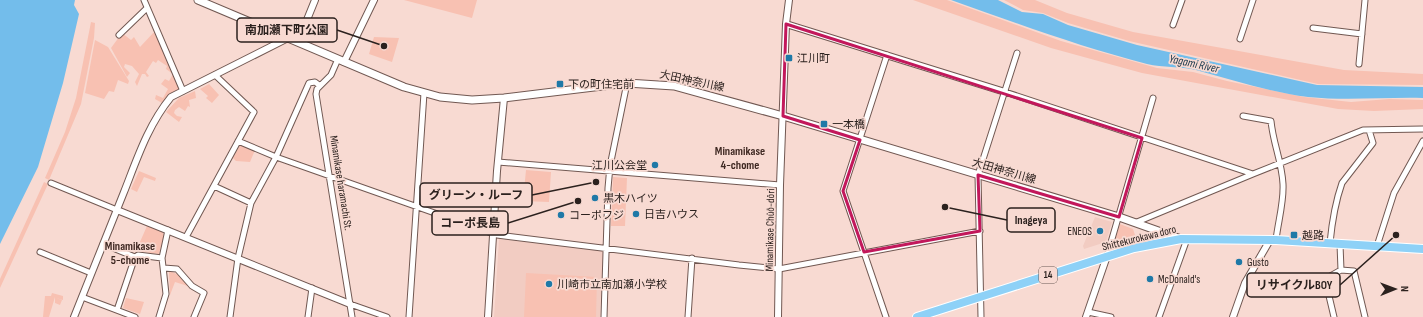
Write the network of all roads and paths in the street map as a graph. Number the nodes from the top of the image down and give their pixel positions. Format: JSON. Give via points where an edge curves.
{"nodes":[{"id":1,"x":144,"y":0,"type":"edge"},
{"id":2,"x":198,"y":0,"type":"edge"},
{"id":3,"x":315,"y":0,"type":"edge"},
{"id":4,"x":374,"y":0,"type":"edge"},
{"id":5,"x":789,"y":0,"type":"edge"},
{"id":6,"x":1182,"y":0,"type":"edge"},
{"id":7,"x":1253,"y":0,"type":"edge"},
{"id":8,"x":1365,"y":0,"type":"edge"},
{"id":9,"x":147,"y":8,"type":"junction"},
{"id":10,"x":786,"y":24,"type":"junction"},
{"id":11,"x":1173,"y":25,"type":"dead end"},
{"id":12,"x":1313,"y":28,"type":"dead end"},
{"id":13,"x":1362,"y":34,"type":"junction"},
{"id":14,"x":119,"y":35,"type":"dead end"},
{"id":15,"x":288,"y":38,"type":"junction"},
{"id":16,"x":1240,"y":39,"type":"dead end"},
{"id":17,"x":298,"y":42,"type":"junction"},
{"id":18,"x":1017,"y":53,"type":"dead end"},
{"id":19,"x":887,"y":55,"type":"junction"},
{"id":20,"x":341,"y":60,"type":"junction"},
{"id":21,"x":1359,"y":64,"type":"dead end"},
{"id":22,"x":215,"y":75,"type":"junction"},
{"id":23,"x":626,"y":83,"type":"junction"},
{"id":24,"x":319,"y":86,"type":"junction"},
{"id":25,"x":183,"y":91,"type":"junction"},
{"id":26,"x":1005,"y":92,"type":"junction"},
{"id":27,"x":424,"y":93,"type":"junction"},
{"id":28,"x":504,"y":98,"type":"junction"},
{"id":29,"x":1153,"y":98,"type":"dead end"},
{"id":30,"x":783,"y":116,"type":"junction"},
{"id":31,"x":1243,"y":116,"type":"dead end"},
{"id":32,"x":1423,"y":129,"type":"edge"},
{"id":33,"x":1369,"y":130,"type":"junction"},
{"id":34,"x":1142,"y":138,"type":"junction"},
{"id":35,"x":860,"y":140,"type":"junction"},
{"id":36,"x":238,"y":141,"type":"junction"},
{"id":37,"x":1423,"y":141,"type":"edge"},
{"id":38,"x":276,"y":157,"type":"junction"},
{"id":39,"x":498,"y":162,"type":"junction"},
{"id":40,"x":1280,"y":163,"type":"junction"},
{"id":41,"x":610,"y":172,"type":"junction"},
{"id":42,"x":1253,"y":174,"type":"junction"},
{"id":43,"x":330,"y":175,"type":"junction"},
{"id":44,"x":978,"y":175,"type":"junction"},
{"id":45,"x":51,"y":184,"type":"dead end"},
{"id":46,"x":780,"y":185,"type":"junction"},
{"id":47,"x":214,"y":186,"type":"junction"},
{"id":48,"x":251,"y":203,"type":"junction"},
{"id":49,"x":416,"y":206,"type":"junction"},
{"id":50,"x":117,"y":210,"type":"junction"},
{"id":51,"x":1119,"y":216,"type":"junction"},
{"id":52,"x":1137,"y":222,"type":"junction"},
{"id":53,"x":168,"y":230,"type":"junction"},
{"id":54,"x":980,"y":231,"type":"junction"},
{"id":55,"x":493,"y":233,"type":"junction"},
{"id":56,"x":186,"y":237,"type":"junction"},
{"id":57,"x":1184,"y":239,"type":"junction"},
{"id":58,"x":1273,"y":240,"type":"junction"},
{"id":59,"x":1330,"y":243,"type":"junction"},
{"id":60,"x":103,"y":244,"type":"junction"},
{"id":61,"x":1340,"y":244,"type":"junction"},
{"id":62,"x":1376,"y":246,"type":"junction"},
{"id":63,"x":607,"y":248,"type":"junction"},
{"id":64,"x":1423,"y":249,"type":"edge"},
{"id":65,"x":40,"y":252,"type":"dead end"},
{"id":66,"x":864,"y":252,"type":"junction"},
{"id":67,"x":1107,"y":256,"type":"junction"},
{"id":68,"x":135,"y":257,"type":"junction"},
{"id":69,"x":162,"y":258,"type":"junction"},
{"id":70,"x":238,"y":258,"type":"junction"},
{"id":71,"x":692,"y":258,"type":"junction"},
{"id":72,"x":164,"y":268,"type":"junction"},
{"id":73,"x":779,"y":269,"type":"junction"},
{"id":74,"x":1341,"y":270,"type":"junction"},
{"id":75,"x":91,"y":273,"type":"junction"},
{"id":76,"x":312,"y":288,"type":"junction"},
{"id":77,"x":82,"y":297,"type":"junction"},
{"id":78,"x":981,"y":297,"type":"junction"},
{"id":79,"x":350,"y":304,"type":"junction"},
{"id":80,"x":117,"y":310,"type":"junction"},
{"id":81,"x":1087,"y":314,"type":"edge"},
{"id":82,"x":74,"y":317,"type":"edge"},
{"id":83,"x":135,"y":317,"type":"edge"},
{"id":84,"x":159,"y":317,"type":"edge"},
{"id":85,"x":194,"y":317,"type":"edge"},
{"id":86,"x":230,"y":317,"type":"edge"},
{"id":87,"x":308,"y":317,"type":"edge"},
{"id":88,"x":352,"y":317,"type":"edge"},
{"id":89,"x":387,"y":317,"type":"edge"},
{"id":90,"x":409,"y":317,"type":"edge"},
{"id":91,"x":488,"y":317,"type":"edge"},
{"id":92,"x":604,"y":317,"type":"edge"},
{"id":93,"x":688,"y":317,"type":"edge"},
{"id":94,"x":778,"y":317,"type":"edge"},
{"id":95,"x":886,"y":317,"type":"edge"},
{"id":96,"x":917,"y":317,"type":"edge"},
{"id":97,"x":981,"y":317,"type":"edge"},
{"id":98,"x":1111,"y":317,"type":"edge"},
{"id":99,"x":1159,"y":317,"type":"edge"},
{"id":100,"x":1233,"y":317,"type":"edge"},
{"id":101,"x":1334,"y":317,"type":"edge"},
{"id":102,"x":1365,"y":317,"type":"edge"}],
"edges":[{"from":1,"to":9,"type":"street"},
{"from":2,"to":15,"type":"main road","name":"大田神奈川線"},
{"from":3,"to":17,"type":"street"},
{"from":4,"to":20,"type":"street"},
{"from":5,"to":10,"type":"street","name":"Minamikase Chūō-dōri"},
{"from":6,"to":11,"type":"street"},
{"from":7,"to":16,"type":"street"},
{"from":8,"to":13,"type":"street"},
{"from":9,"to":14,"type":"street"},
{"from":9,"to":25,"type":"street"},
{"from":10,"to":19,"type":"street"},
{"from":10,"to":30,"type":"street","name":"Minamikase Chūō-dōri"},
{"from":12,"to":13,"type":"street"},
{"from":13,"to":21,"type":"street"},
{"from":15,"to":17,"type":"main road","name":"大田神奈川線"},
{"from":15,"to":22,"type":"street"},
{"from":17,"to":20,"type":"main road","name":"大田神奈川線"},
{"from":18,"to":26,"type":"street"},
{"from":19,"to":26,"type":"street"},
{"from":19,"to":35,"type":"street"},
{"from":20,"to":24,"type":"street","via":[[331,75]]},
{"from":20,"to":27,"type":"main road","name":"大田神奈川線","via":[[404,88]]},
{"from":22,"to":25,"type":"street"},
{"from":22,"to":36,"type":"street","via":[[254,112]]},
{"from":23,"to":28,"type":"main road","name":"大田神奈川線"},
{"from":23,"to":30,"type":"main road","name":"大田神奈川線","via":[[674,86]]},
{"from":23,"to":41,"type":"street"},
{"from":24,"to":38,"type":"street","via":[[315,82],[309,83]]},
{"from":24,"to":43,"type":"street","name":"Minamikase haramachi St.","via":[[316,94]]},
{"from":25,"to":50,"type":"street","via":[[171,97],[154,120]]},
{"from":26,"to":34,"type":"street"},
{"from":26,"to":44,"type":"street"},
{"from":27,"to":28,"type":"main road","name":"大田神奈川線","via":[[472,100]]},
{"from":27,"to":49,"type":"street"},
{"from":28,"to":39,"type":"street"},
{"from":29,"to":34,"type":"street"},
{"from":30,"to":35,"type":"main road","name":"大田神奈川線"},
{"from":30,"to":46,"type":"street","name":"Minamikase Chūō-dōri"},
{"from":31,"to":40,"type":"street","via":[[1271,121],[1273,140]]},
{"from":32,"to":33,"type":"street"},
{"from":33,"to":40,"type":"street","via":[[1363,130]]},
{"from":33,"to":59,"type":"street","via":[[1373,143],[1342,183],[1339,191]]},
{"from":34,"to":42,"type":"street"},
{"from":34,"to":51,"type":"street"},
{"from":35,"to":44,"type":"main road","name":"大田神奈川線"},
{"from":35,"to":66,"type":"street","via":[[843,191]]},
{"from":36,"to":38,"type":"street"},
{"from":36,"to":47,"type":"street"},
{"from":37,"to":62,"type":"street","via":[[1394,193]]},
{"from":38,"to":43,"type":"street"},
{"from":38,"to":48,"type":"street"},
{"from":39,"to":41,"type":"street"},
{"from":39,"to":55,"type":"street"},
{"from":40,"to":42,"type":"street"},
{"from":40,"to":58,"type":"street","via":[[1283,185]]},
{"from":41,"to":46,"type":"street"},
{"from":41,"to":63,"type":"street"},
{"from":42,"to":52,"type":"street"},
{"from":43,"to":49,"type":"street"},
{"from":43,"to":79,"type":"street","name":"Minamikase haramachi St."},
{"from":44,"to":51,"type":"main road","name":"大田神奈川線"},
{"from":44,"to":54,"type":"street"},
{"from":45,"to":50,"type":"street"},
{"from":46,"to":73,"type":"street","name":"Minamikase Chūō-dōri"},
{"from":47,"to":48,"type":"street"},
{"from":47,"to":56,"type":"street"},
{"from":48,"to":70,"type":"street"},
{"from":49,"to":55,"type":"street"},
{"from":49,"to":90,"type":"street"},
{"from":50,"to":53,"type":"street"},
{"from":50,"to":60,"type":"street"},
{"from":51,"to":52,"type":"main road","name":"大田神奈川線"},
{"from":51,"to":67,"type":"street"},
{"from":52,"to":57,"type":"main road","name":"大田神奈川線"},
{"from":53,"to":56,"type":"street"},
{"from":53,"to":69,"type":"street"},
{"from":54,"to":66,"type":"street"},
{"from":54,"to":78,"type":"street"},
{"from":55,"to":63,"type":"street"},
{"from":55,"to":91,"type":"street"},
{"from":56,"to":70,"type":"street"},
{"from":57,"to":58,"type":"main road","name":"Shittekurokawa doro","number":"14"},
{"from":57,"to":67,"type":"main road","name":"Shittekurokawa doro","number":"14"},
{"from":57,"to":99,"type":"street"},
{"from":58,"to":59,"type":"main road","name":"Shittekurokawa doro","number":"14"},
{"from":58,"to":100,"type":"street","via":[[1245,283]]},
{"from":59,"to":61,"type":"main road","name":"Shittekurokawa doro","number":"14"},
{"from":60,"to":68,"type":"street"},
{"from":60,"to":75,"type":"street"},
{"from":61,"to":62,"type":"main road","name":"Shittekurokawa doro","number":"14"},
{"from":61,"to":74,"type":"street"},
{"from":62,"to":64,"type":"main road","name":"Shittekurokawa doro","number":"14"},
{"from":63,"to":71,"type":"street"},
{"from":63,"to":92,"type":"street"},
{"from":65,"to":75,"type":"street"},
{"from":66,"to":73,"type":"street"},
{"from":66,"to":95,"type":"street"},
{"from":67,"to":78,"type":"main road","name":"Shittekurokawa doro","number":"14"},
{"from":67,"to":81,"type":"street"},
{"from":68,"to":69,"type":"street","via":[[138,255]]},
{"from":68,"to":80,"type":"street"},
{"from":69,"to":72,"type":"street"},
{"from":70,"to":76,"type":"street"},
{"from":70,"to":86,"type":"street"},
{"from":71,"to":73,"type":"street"},
{"from":71,"to":93,"type":"street"},
{"from":72,"to":84,"type":"street","via":[[166,294]]},
{"from":72,"to":85,"type":"street","via":[[177,269],[192,286],[204,293]]},
{"from":73,"to":94,"type":"street","name":"Minamikase Chūō-dōri"},
{"from":74,"to":101,"type":"street","via":[[1326,279]]},
{"from":74,"to":102,"type":"street","via":[[1354,271]]},
{"from":75,"to":77,"type":"street"},
{"from":76,"to":79,"type":"street"},
{"from":76,"to":87,"type":"street"},
{"from":77,"to":80,"type":"street"},
{"from":77,"to":82,"type":"street"},
{"from":78,"to":96,"type":"main road","name":"Shittekurokawa doro","number":"14"},
{"from":78,"to":97,"type":"street"},
{"from":79,"to":88,"type":"street","name":"Minamikase haramachi St."},
{"from":79,"to":89,"type":"street"},
{"from":80,"to":83,"type":"street"},
{"from":81,"to":98,"type":"street"}]}
